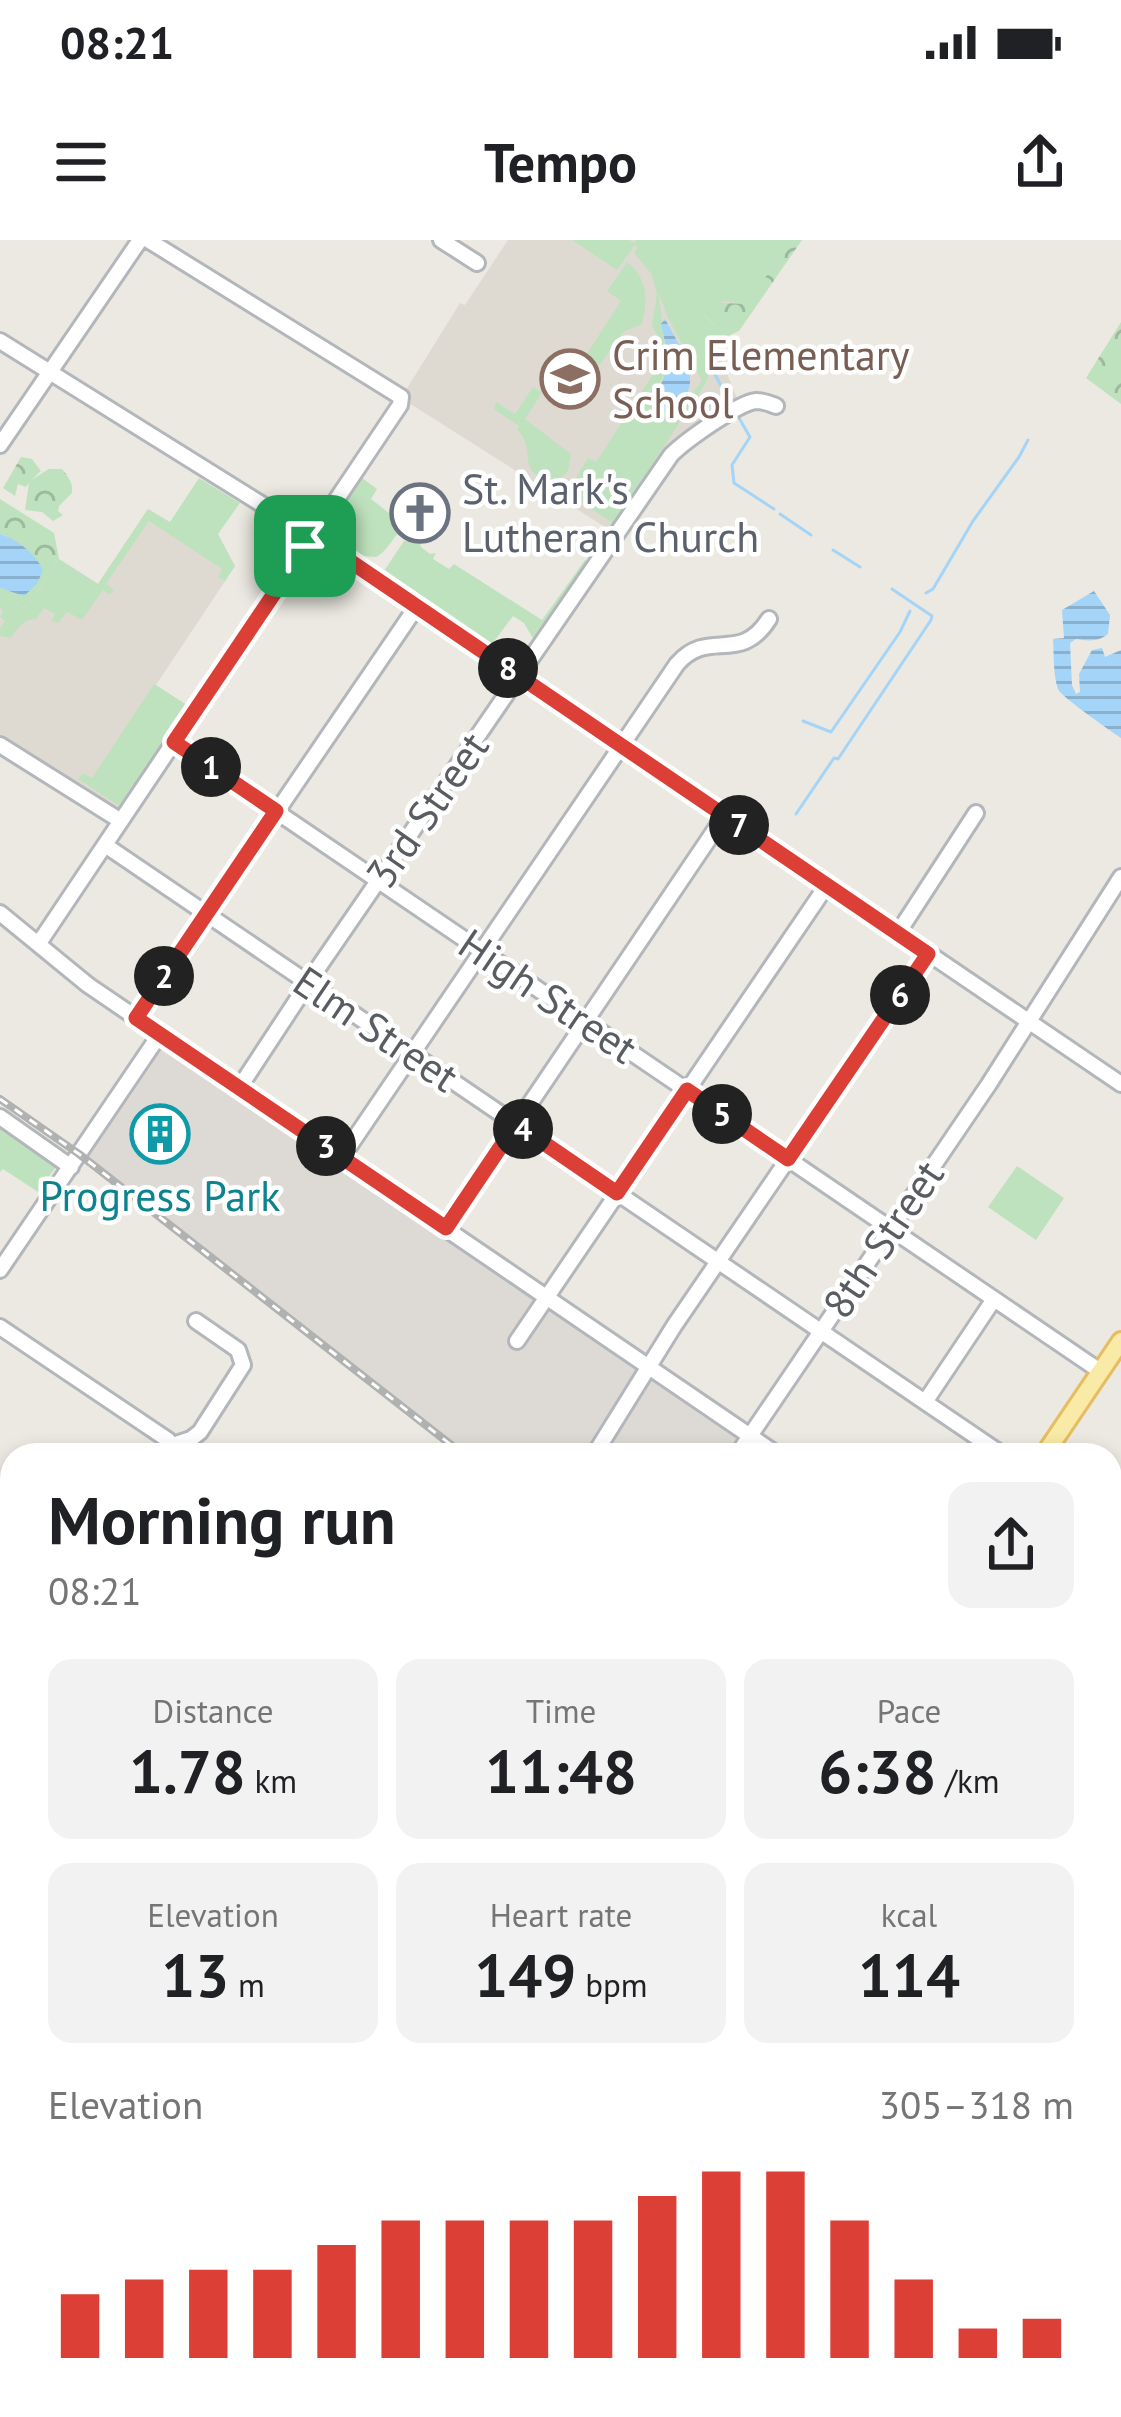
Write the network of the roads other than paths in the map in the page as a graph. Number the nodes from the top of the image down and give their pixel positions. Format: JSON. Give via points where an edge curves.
{"nodes":[{"id":1,"x":144,"y":240,"type":"edge"},
{"id":2,"x":441,"y":240,"type":"edge"},
{"id":3,"x":477,"y":263,"type":"dead end"},
{"id":4,"x":0,"y":341,"type":"edge"},
{"id":5,"x":51,"y":372,"type":"junction"},
{"id":6,"x":776,"y":406,"type":"dead end"},
{"id":7,"x":0,"y":446,"type":"edge"},
{"id":8,"x":313,"y":536,"type":"junction"},
{"id":9,"x":417,"y":606,"type":"junction"},
{"id":10,"x":770,"y":619,"type":"dead end"},
{"id":11,"x":519,"y":676,"type":"junction"},
{"id":12,"x":174,"y":742,"type":"junction"},
{"id":13,"x":0,"y":745,"type":"edge"},
{"id":14,"x":621,"y":746,"type":"junction"},
{"id":15,"x":276,"y":811,"type":"junction"},
{"id":16,"x":976,"y":813,"type":"dead end"},
{"id":17,"x":725,"y":815,"type":"junction"},
{"id":18,"x":122,"y":821,"type":"junction"},
{"id":19,"x":105,"y":845,"type":"junction"},
{"id":20,"x":1121,"y":878,"type":"edge"},
{"id":21,"x":379,"y":881,"type":"junction"},
{"id":22,"x":827,"y":885,"type":"junction"},
{"id":23,"x":1116,"y":895,"type":"edge"},
{"id":24,"x":0,"y":913,"type":"edge"},
{"id":25,"x":207,"y":914,"type":"junction"},
{"id":26,"x":898,"y":932,"type":"junction"},
{"id":27,"x":40,"y":944,"type":"junction"},
{"id":28,"x":482,"y":951,"type":"junction"},
{"id":29,"x":928,"y":954,"type":"junction"},
{"id":30,"x":308,"y":983,"type":"junction"},
{"id":31,"x":136,"y":1018,"type":"junction"},
{"id":32,"x":584,"y":1021,"type":"junction"},
{"id":33,"x":1028,"y":1022,"type":"junction"},
{"id":34,"x":160,"y":1034,"type":"junction"},
{"id":35,"x":412,"y":1053,"type":"junction"},
{"id":36,"x":1121,"y":1084,"type":"edge"},
{"id":37,"x":239,"y":1088,"type":"junction"},
{"id":38,"x":687,"y":1090,"type":"junction"},
{"id":39,"x":0,"y":1117,"type":"edge"},
{"id":40,"x":516,"y":1124,"type":"junction"},
{"id":41,"x":342,"y":1157,"type":"junction"},
{"id":42,"x":788,"y":1159,"type":"junction"},
{"id":43,"x":71,"y":1167,"type":"junction"},
{"id":44,"x":617,"y":1193,"type":"junction"},
{"id":45,"x":446,"y":1228,"type":"junction"},
{"id":46,"x":890,"y":1228,"type":"junction"},
{"id":47,"x":719,"y":1262,"type":"junction"},
{"id":48,"x":0,"y":1270,"type":"edge"},
{"id":49,"x":548,"y":1297,"type":"junction"},
{"id":50,"x":994,"y":1299,"type":"junction"},
{"id":51,"x":196,"y":1321,"type":"dead end"},
{"id":52,"x":0,"y":1327,"type":"edge"},
{"id":53,"x":821,"y":1331,"type":"junction"},
{"id":54,"x":1121,"y":1340,"type":"edge"},
{"id":55,"x":518,"y":1341,"type":"dead end"},
{"id":56,"x":648,"y":1366,"type":"junction"},
{"id":57,"x":1100,"y":1372,"type":"junction"},
{"id":58,"x":925,"y":1402,"type":"junction"},
{"id":59,"x":750,"y":1436,"type":"junction"},
{"id":60,"x":166,"y":1443,"type":"edge"},
{"id":61,"x":185,"y":1443,"type":"edge"},
{"id":62,"x":601,"y":1443,"type":"edge"},
{"id":63,"x":745,"y":1443,"type":"edge"},
{"id":64,"x":760,"y":1443,"type":"edge"},
{"id":65,"x":986,"y":1443,"type":"edge"},
{"id":66,"x":1052,"y":1443,"type":"edge"}],
"edges":[{"from":1,"to":5,"type":"street"},
{"from":1,"to":8,"type":"street","via":[[400,398]]},
{"from":2,"to":3,"type":"street"},
{"from":4,"to":5,"type":"street"},
{"from":5,"to":7,"type":"street"},
{"from":5,"to":8,"type":"street"},
{"from":6,"to":11,"type":"street","name":"3rd Street","via":[[748,404],[681,445]]},
{"from":8,"to":9,"type":"street"},
{"from":8,"to":12,"type":"street"},
{"from":9,"to":11,"type":"street"},
{"from":9,"to":15,"type":"street"},
{"from":10,"to":14,"type":"street","via":[[739,645],[685,655]]},
{"from":11,"to":14,"type":"street"},
{"from":11,"to":21,"type":"street","name":"3rd Street"},
{"from":12,"to":15,"type":"street","name":"High Street"},
{"from":12,"to":18,"type":"street"},
{"from":13,"to":18,"type":"street"},
{"from":14,"to":17,"type":"street"},
{"from":14,"to":28,"type":"street"},
{"from":15,"to":21,"type":"street","name":"High Street"},
{"from":15,"to":25,"type":"street"},
{"from":16,"to":26,"type":"street"},
{"from":17,"to":22,"type":"street"},
{"from":17,"to":32,"type":"street"},
{"from":18,"to":19,"type":"street"},
{"from":19,"to":25,"type":"street","name":"Elm Street"},
{"from":19,"to":27,"type":"street"},
{"from":20,"to":23,"type":"street","name":"8th Street"},
{"from":21,"to":28,"type":"street","name":"High Street"},
{"from":21,"to":30,"type":"street","name":"3rd Street"},
{"from":22,"to":26,"type":"street"},
{"from":22,"to":38,"type":"street"},
{"from":23,"to":33,"type":"street","name":"8th Street"},
{"from":24,"to":27,"type":"street"},
{"from":25,"to":30,"type":"street","name":"Elm Street"},
{"from":25,"to":31,"type":"street"},
{"from":26,"to":29,"type":"street"},
{"from":27,"to":31,"type":"street"},
{"from":28,"to":32,"type":"street","name":"High Street"},
{"from":28,"to":35,"type":"street"},
{"from":29,"to":33,"type":"street"},
{"from":29,"to":42,"type":"street"},
{"from":30,"to":35,"type":"street","name":"Elm Street"},
{"from":30,"to":37,"type":"street","name":"3rd Street"},
{"from":31,"to":34,"type":"street"},
{"from":32,"to":38,"type":"street","name":"High Street"},
{"from":32,"to":40,"type":"street"},
{"from":33,"to":36,"type":"street"},
{"from":33,"to":46,"type":"street","name":"8th Street"},
{"from":34,"to":37,"type":"street"},
{"from":34,"to":43,"type":"street"},
{"from":35,"to":40,"type":"street","name":"Elm Street"},
{"from":35,"to":41,"type":"street"},
{"from":37,"to":41,"type":"street"},
{"from":38,"to":42,"type":"street","name":"High Street"},
{"from":38,"to":44,"type":"street"},
{"from":39,"to":43,"type":"street"},
{"from":40,"to":44,"type":"street","name":"Elm Street"},
{"from":40,"to":45,"type":"street"},
{"from":41,"to":45,"type":"street"},
{"from":42,"to":46,"type":"street","name":"High Street"},
{"from":42,"to":47,"type":"street"},
{"from":43,"to":48,"type":"street"},
{"from":44,"to":47,"type":"street","name":"Elm Street"},
{"from":44,"to":49,"type":"street"},
{"from":45,"to":49,"type":"street"},
{"from":46,"to":50,"type":"street","name":"High Street"},
{"from":46,"to":53,"type":"street","name":"8th Street"},
{"from":47,"to":53,"type":"street","name":"Elm Street"},
{"from":47,"to":56,"type":"street"},
{"from":49,"to":55,"type":"street"},
{"from":49,"to":56,"type":"street"},
{"from":50,"to":57,"type":"street","name":"High Street"},
{"from":50,"to":58,"type":"street"},
{"from":51,"to":61,"type":"street","via":[[238,1350],[242,1365]]},
{"from":52,"to":60,"type":"street"},
{"from":53,"to":58,"type":"street","name":"Elm Street"},
{"from":53,"to":59,"type":"street","name":"8th Street"},
{"from":54,"to":57,"type":"main road"},
{"from":56,"to":59,"type":"street"},
{"from":56,"to":62,"type":"street"},
{"from":57,"to":66,"type":"main road"},
{"from":58,"to":65,"type":"street","name":"Elm Street"},
{"from":59,"to":63,"type":"street","name":"8th Street"},
{"from":59,"to":64,"type":"street"}]}
